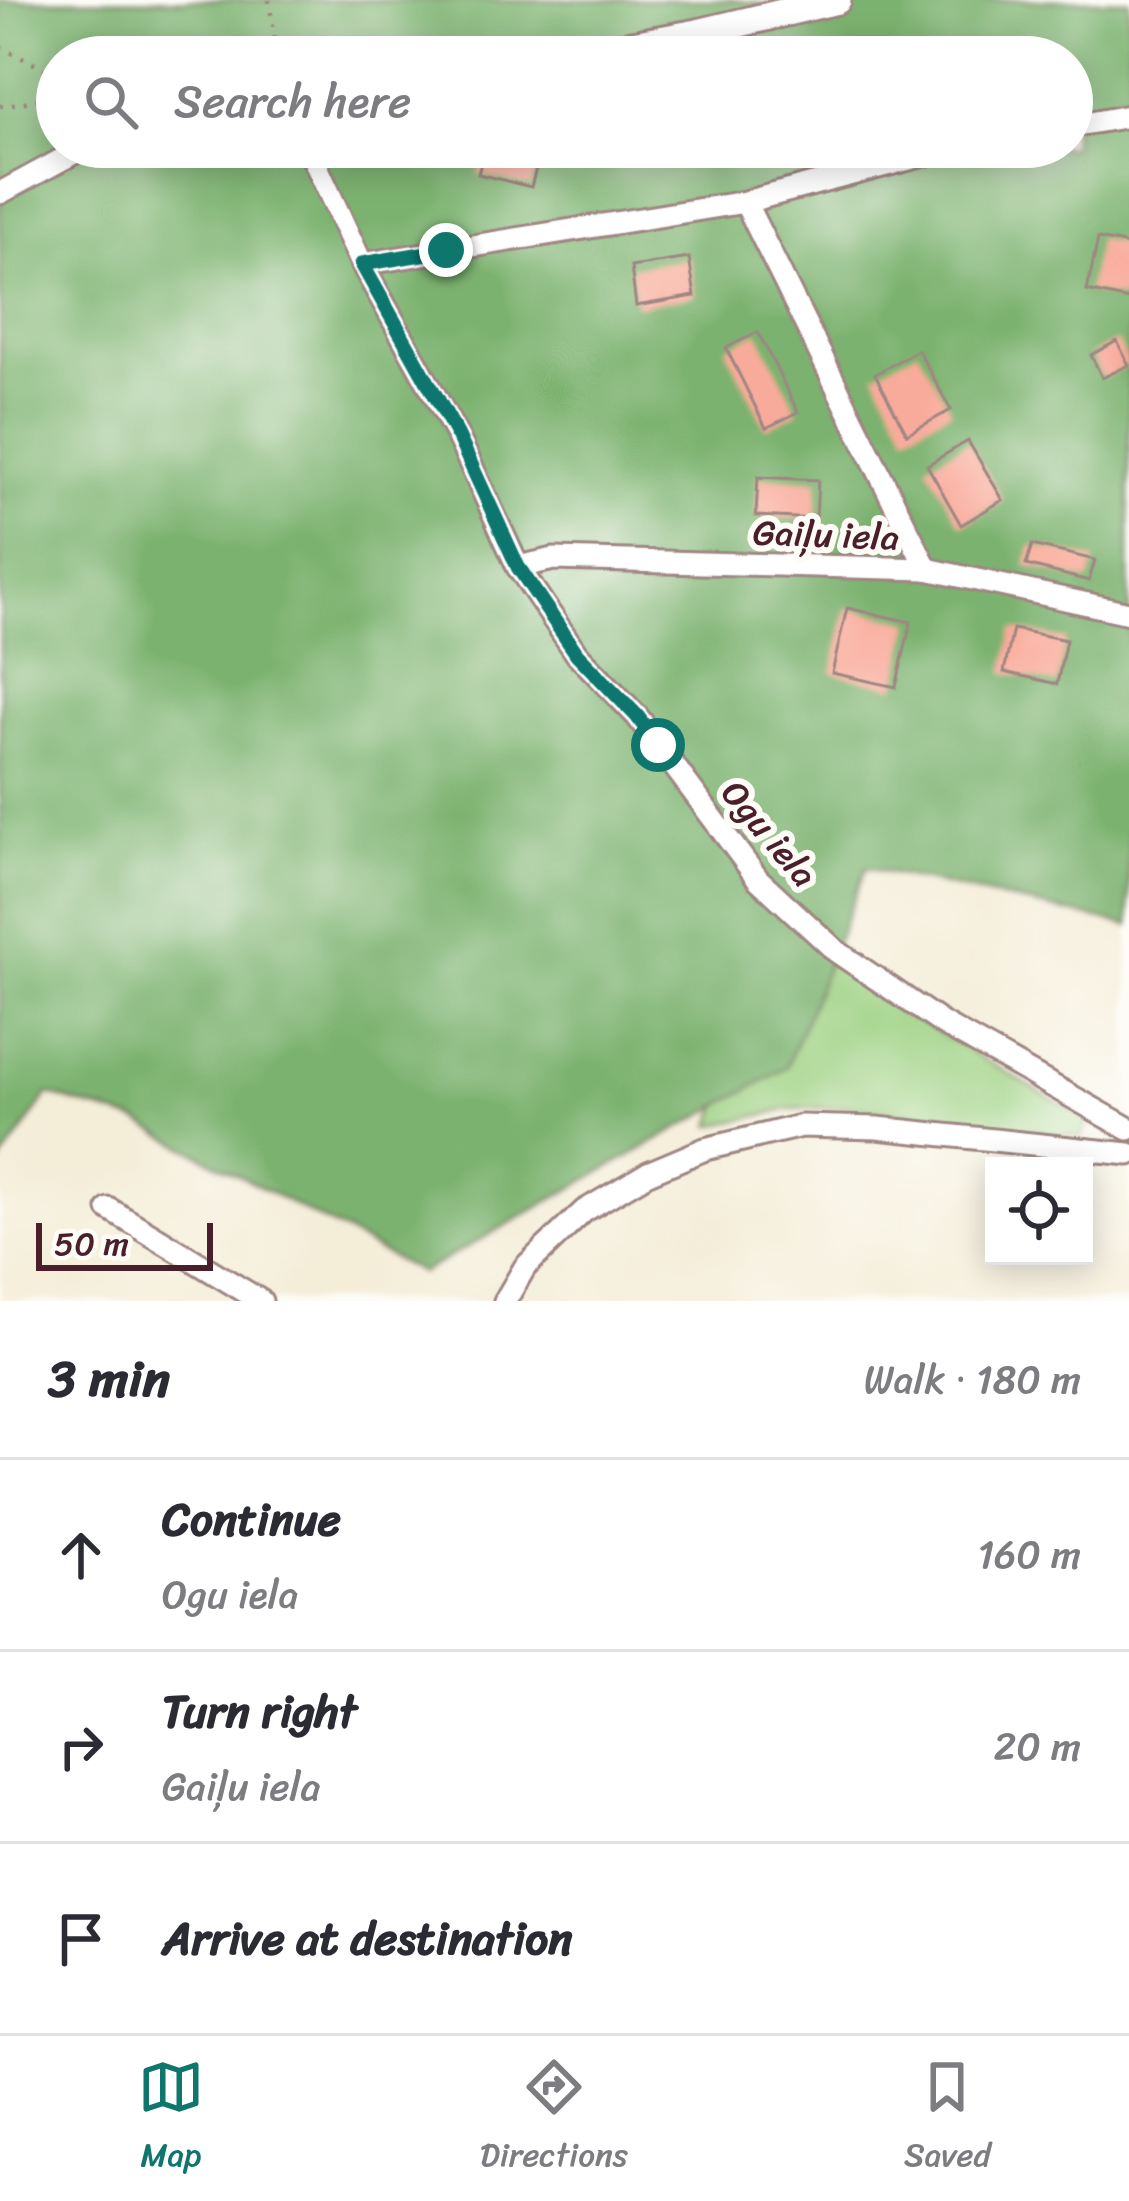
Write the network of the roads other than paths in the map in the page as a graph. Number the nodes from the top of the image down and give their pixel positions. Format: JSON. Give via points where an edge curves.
{"nodes":[{"id":1,"x":837,"y":0,"type":"edge"},
{"id":2,"x":682,"y":36,"type":"edge"},
{"id":3,"x":1129,"y":116,"type":"edge"},
{"id":4,"x":1093,"y":122,"type":"edge"},
{"id":5,"x":46,"y":168,"type":"edge"},
{"id":6,"x":318,"y":168,"type":"edge"},
{"id":7,"x":875,"y":168,"type":"edge"},
{"id":8,"x":0,"y":193,"type":"edge"},
{"id":9,"x":746,"y":202,"type":"junction"},
{"id":10,"x":362,"y":264,"type":"junction"},
{"id":11,"x":518,"y":567,"type":"junction"},
{"id":12,"x":927,"y":569,"type":"junction"},
{"id":13,"x":1129,"y":613,"type":"edge"},
{"id":14,"x":1129,"y":1130,"type":"edge"},
{"id":15,"x":1129,"y":1154,"type":"edge"},
{"id":16,"x":109,"y":1209,"type":"dead end"},
{"id":17,"x":261,"y":1301,"type":"edge"},
{"id":18,"x":505,"y":1301,"type":"edge"}],
"edges":[{"from":1,"to":2,"type":"street"},
{"from":3,"to":4,"type":"street"},
{"from":5,"to":8,"type":"street"},
{"from":6,"to":10,"type":"street","name":"Ogu iela"},
{"from":7,"to":9,"type":"street"},
{"from":9,"to":10,"type":"street"},
{"from":9,"to":12,"type":"street"},
{"from":10,"to":11,"type":"street","name":"Ogu iela","via":[[458,436]]},
{"from":11,"to":12,"type":"street","name":"Gaiļu iela","via":[[554,560]]},
{"from":11,"to":14,"type":"street","name":"Ogu iela","via":[[577,654],[637,716],[758,880],[805,925],[943,1024]]},
{"from":12,"to":13,"type":"street","name":"Gaiļu iela"},
{"from":15,"to":18,"type":"street","via":[[801,1126],[705,1149],[648,1173],[584,1211],[525,1267]]},
{"from":16,"to":17,"type":"street"}]}
